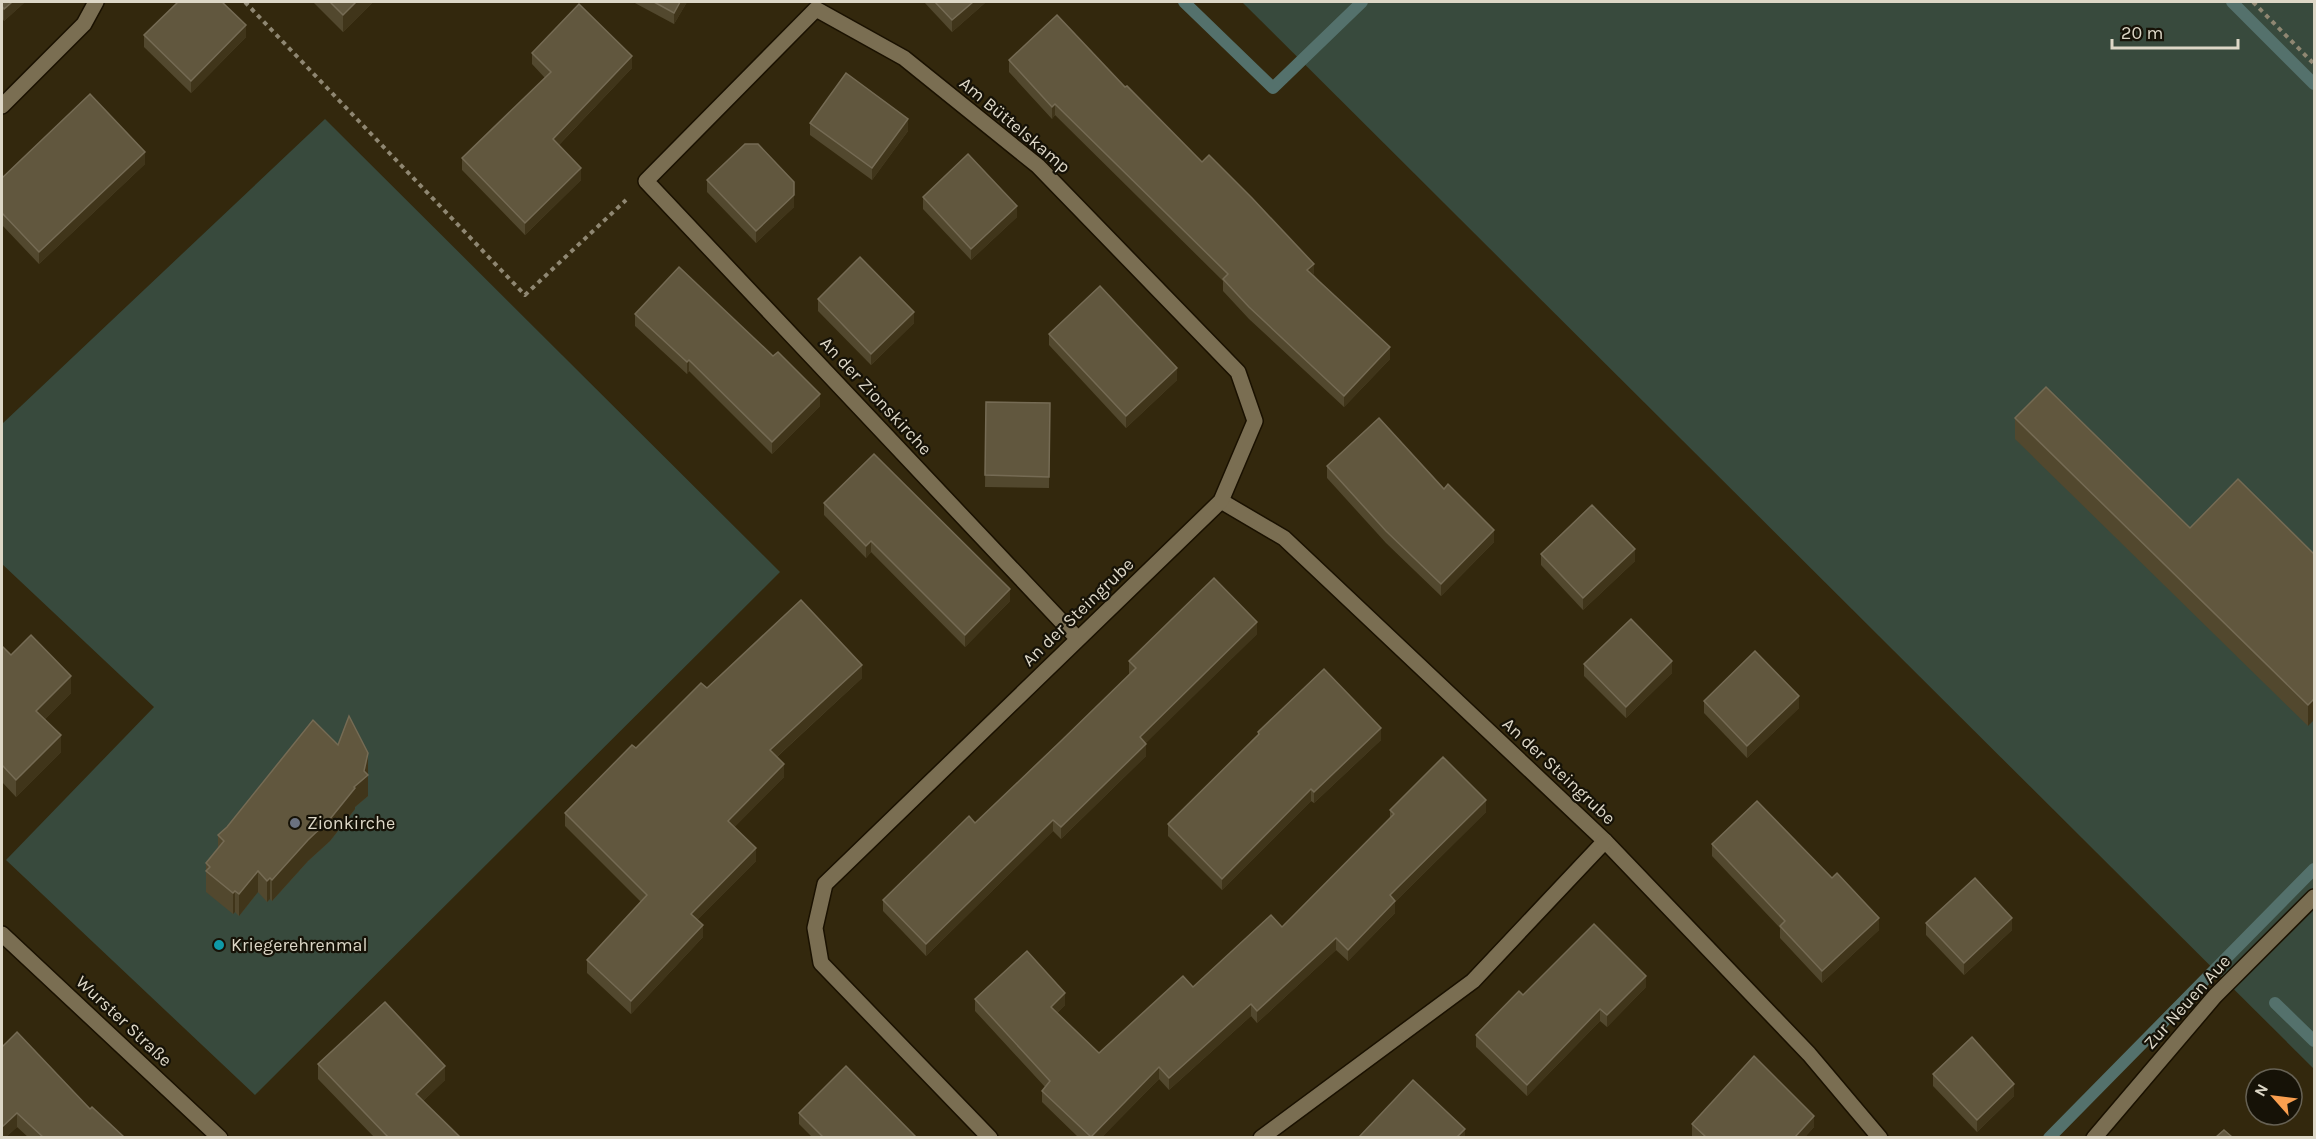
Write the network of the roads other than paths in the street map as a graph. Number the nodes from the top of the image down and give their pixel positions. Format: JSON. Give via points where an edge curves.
{"nodes":[{"id":1,"x":96,"y":2,"type":"edge"},
{"id":2,"x":2,"y":106,"type":"edge"},
{"id":3,"x":646,"y":181,"type":"joint"},
{"id":4,"x":1221,"y":501,"type":"junction"},
{"id":5,"x":1078,"y":639,"type":"junction"},
{"id":6,"x":1605,"y":842,"type":"junction"},
{"id":7,"x":2314,"y":897,"type":"edge"},
{"id":8,"x":2,"y":934,"type":"edge"},
{"id":9,"x":220,"y":1137,"type":"edge"},
{"id":10,"x":990,"y":1137,"type":"edge"},
{"id":11,"x":1261,"y":1137,"type":"edge"},
{"id":12,"x":1880,"y":1137,"type":"edge"},
{"id":13,"x":2094,"y":1137,"type":"edge"}],
"edges":[{"from":1,"to":2,"type":"street","via":[[84,24]]},
{"from":3,"to":4,"type":"street","name":"Am Büttelskamp","via":[[816,9],[904,58],[1038,166],[1238,372],[1255,421]]},
{"from":3,"to":5,"type":"street","name":"An der Zionskirche"},
{"from":4,"to":5,"type":"street","name":"An der Steingrube"},
{"from":4,"to":6,"type":"street","name":"An der Steingrube","via":[[1284,538]]},
{"from":5,"to":10,"type":"street","name":"An der Steingrube","via":[[825,884],[816,928],[821,963]]},
{"from":6,"to":11,"type":"street","name":"An der Steingrube","via":[[1473,981]]},
{"from":6,"to":12,"type":"street","name":"An der Steingrube","via":[[1809,1054]]},
{"from":7,"to":13,"type":"street","name":"Zur Neuen Aue","via":[[2215,996]]},
{"from":8,"to":9,"type":"street","name":"Wurster Straße"}]}
